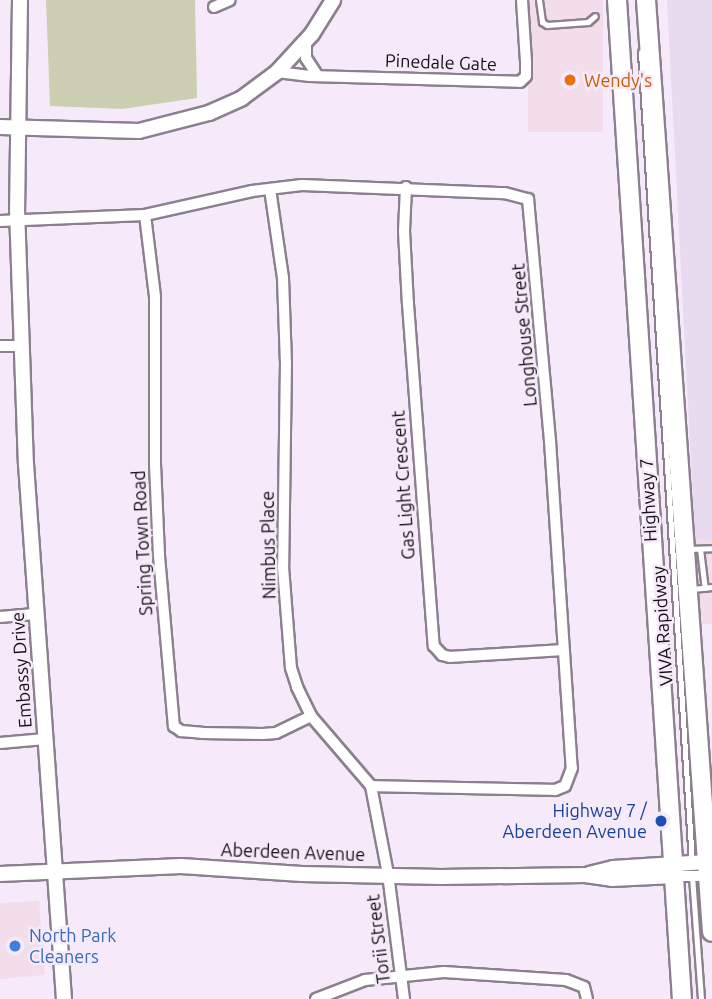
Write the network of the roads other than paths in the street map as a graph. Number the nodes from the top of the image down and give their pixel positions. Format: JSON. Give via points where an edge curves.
{"nodes":[{"id":1,"x":20,"y":0,"type":"edge"},
{"id":2,"x":230,"y":0,"type":"edge"},
{"id":3,"x":332,"y":0,"type":"edge"},
{"id":4,"x":522,"y":0,"type":"edge"},
{"id":5,"x":539,"y":0,"type":"edge"},
{"id":6,"x":617,"y":0,"type":"edge"},
{"id":7,"x":646,"y":0,"type":"edge"},
{"id":8,"x":214,"y":7,"type":"dead end"},
{"id":9,"x":595,"y":16,"type":"dead end"},
{"id":10,"x":306,"y":41,"type":"junction"},
{"id":11,"x":640,"y":43,"type":"dead end"},
{"id":12,"x":277,"y":72,"type":"junction"},
{"id":13,"x":317,"y":75,"type":"junction"},
{"id":14,"x":0,"y":127,"type":"edge"},
{"id":15,"x":19,"y":128,"type":"junction"},
{"id":16,"x":406,"y":187,"type":"junction"},
{"id":17,"x":270,"y":189,"type":"junction"},
{"id":18,"x":145,"y":215,"type":"junction"},
{"id":19,"x":17,"y":220,"type":"junction"},
{"id":20,"x":0,"y":221,"type":"edge"},
{"id":21,"x":0,"y":346,"type":"edge"},
{"id":22,"x":23,"y":346,"type":"junction"},
{"id":23,"x":712,"y":548,"type":"edge"},
{"id":24,"x":692,"y":549,"type":"junction"},
{"id":25,"x":712,"y":587,"type":"edge"},
{"id":26,"x":705,"y":588,"type":"junction"},
{"id":27,"x":686,"y":590,"type":"junction"},
{"id":28,"x":37,"y":614,"type":"junction"},
{"id":29,"x":0,"y":617,"type":"edge"},
{"id":30,"x":563,"y":650,"type":"junction"},
{"id":31,"x":311,"y":716,"type":"junction"},
{"id":32,"x":45,"y":739,"type":"junction"},
{"id":33,"x":0,"y":743,"type":"edge"},
{"id":34,"x":371,"y":786,"type":"junction"},
{"id":35,"x":704,"y":869,"type":"edge"},
{"id":36,"x":673,"y":870,"type":"junction"},
{"id":37,"x":55,"y":872,"type":"junction"},
{"id":38,"x":0,"y":874,"type":"edge"},
{"id":39,"x":388,"y":874,"type":"junction"},
{"id":40,"x":712,"y":932,"type":"edge"},
{"id":41,"x":399,"y":976,"type":"junction"},
{"id":42,"x":64,"y":999,"type":"edge"},
{"id":43,"x":316,"y":999,"type":"edge"},
{"id":44,"x":404,"y":999,"type":"edge"},
{"id":45,"x":587,"y":999,"type":"edge"},
{"id":46,"x":682,"y":999,"type":"edge"},
{"id":47,"x":701,"y":999,"type":"edge"}],
"edges":[{"from":1,"to":15,"type":"street","name":"Embassy Drive"},
{"from":2,"to":8,"type":"street"},
{"from":3,"to":10,"type":"street"},
{"from":4,"to":13,"type":"street","name":"Pinedale Gate","via":[[526,76],[520,82]]},
{"from":5,"to":9,"type":"lane","via":[[542,22],[547,24],[588,22]]},
{"from":6,"to":36,"type":"main road","name":"Highway 7"},
{"from":7,"to":24,"type":"main road","name":"Highway 7"},
{"from":10,"to":12,"type":"street"},
{"from":10,"to":13,"type":"street","via":[[306,58]]},
{"from":11,"to":35,"type":"lane","name":"VIVA Rapidway"},
{"from":12,"to":13,"type":"street","name":"Pinedale Gate"},
{"from":12,"to":15,"type":"street","via":[[242,98],[176,124],[139,131]]},
{"from":14,"to":15,"type":"street"},
{"from":15,"to":19,"type":"street","name":"Embassy Drive"},
{"from":16,"to":17,"type":"street","name":"Longhouse Street"},
{"from":16,"to":30,"type":"street","name":"Longhouse Street","via":[[505,192],[527,199],[548,414]]},
{"from":16,"to":30,"type":"street","name":"Gas Light Crescent","via":[[408,304],[434,646],[450,657]]},
{"from":17,"to":18,"type":"street","name":"Longhouse Street"},
{"from":17,"to":31,"type":"street","name":"Nimbus Place","via":[[283,278],[283,567],[288,644],[297,687]]},
{"from":18,"to":19,"type":"street","name":"Longhouse Street"},
{"from":18,"to":31,"type":"street","name":"Spring Town Road","via":[[155,297],[159,556],[174,726],[202,733],[263,734],[276,733]]},
{"from":19,"to":20,"type":"street","name":"Longhouse Street"},
{"from":19,"to":22,"type":"street","name":"Embassy Drive"},
{"from":21,"to":22,"type":"street"},
{"from":22,"to":28,"type":"street","name":"Embassy Drive"},
{"from":23,"to":24,"type":"lane"},
{"from":24,"to":26,"type":"lane"},
{"from":24,"to":27,"type":"main road","name":"Highway 7"},
{"from":25,"to":26,"type":"lane"},
{"from":26,"to":27,"type":"lane"},
{"from":27,"to":35,"type":"main road","name":"Highway 7"},
{"from":28,"to":29,"type":"street"},
{"from":28,"to":32,"type":"street","name":"Embassy Drive"},
{"from":30,"to":34,"type":"street","name":"Longhouse Street","via":[[572,768],[565,786],[555,790]]},
{"from":31,"to":34,"type":"street","name":"Nimbus Place"},
{"from":32,"to":33,"type":"street"},
{"from":32,"to":37,"type":"street","name":"Embassy Drive"},
{"from":34,"to":39,"type":"street","name":"Nimbus Place"},
{"from":35,"to":36,"type":"street","name":"Aberdeen Avenue"},
{"from":35,"to":40,"type":"main road","name":"Highway 7"},
{"from":35,"to":47,"type":"lane","name":"VIVA Rapidway"},
{"from":36,"to":39,"type":"street","name":"Aberdeen Avenue","via":[[612,867],[584,875],[505,878]]},
{"from":36,"to":46,"type":"main road","name":"Highway 7"},
{"from":37,"to":38,"type":"street","name":"Aberdeen Avenue"},
{"from":37,"to":39,"type":"street","name":"Aberdeen Avenue","via":[[181,866]]},
{"from":37,"to":42,"type":"street","name":"Embassy Drive"},
{"from":39,"to":41,"type":"street","name":"Torii Street"},
{"from":41,"to":43,"type":"street","via":[[358,981]]},
{"from":41,"to":44,"type":"street","name":"Torii Street"},
{"from":41,"to":45,"type":"street","via":[[455,972],[566,980],[584,987]]}]}
